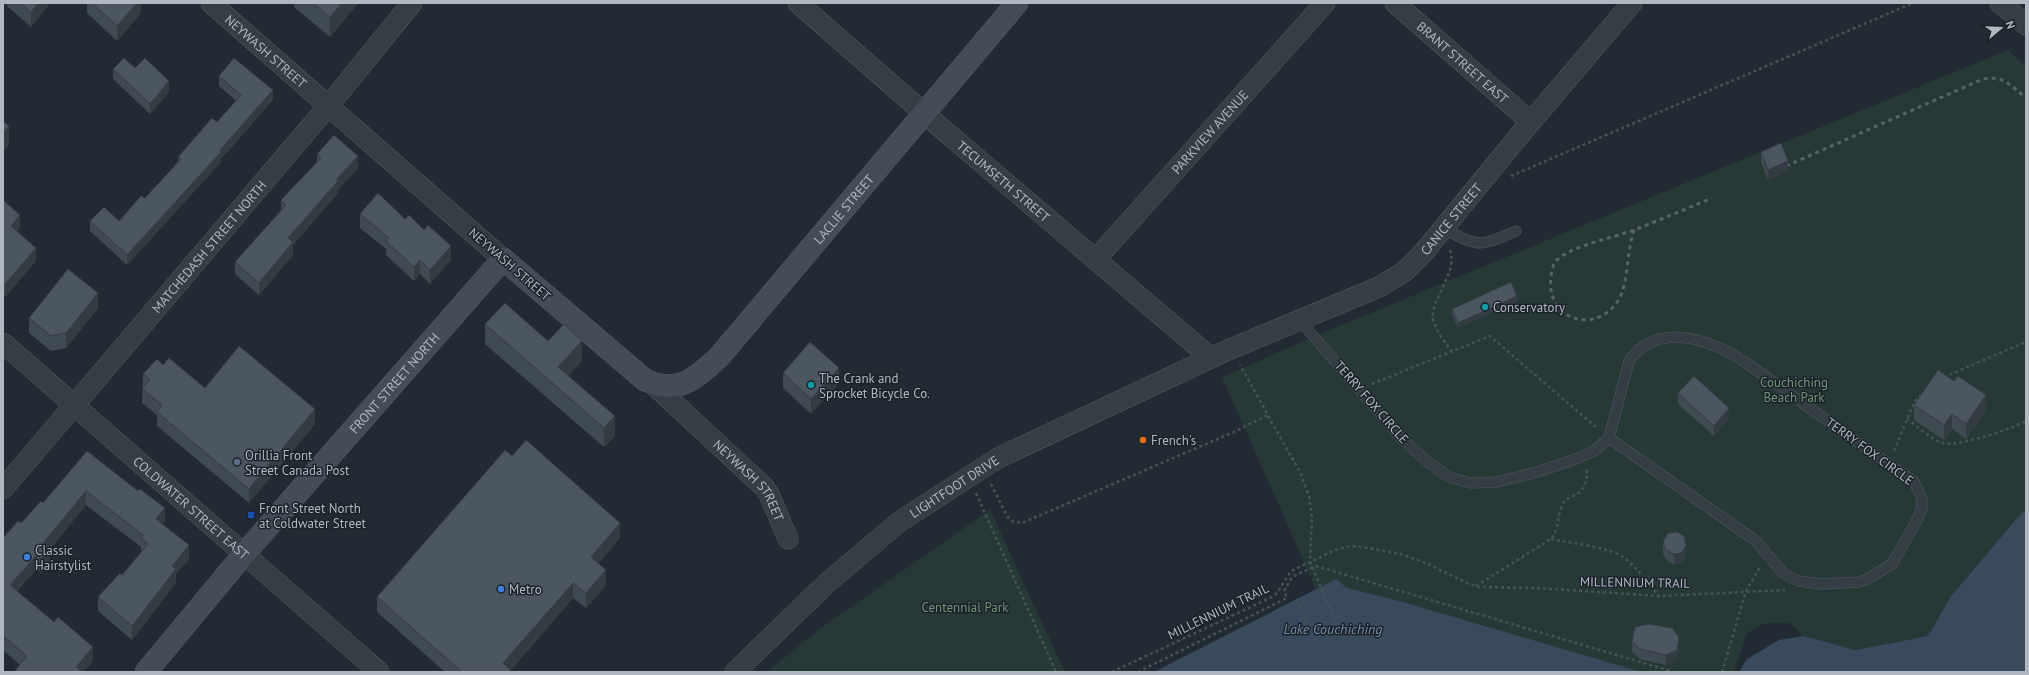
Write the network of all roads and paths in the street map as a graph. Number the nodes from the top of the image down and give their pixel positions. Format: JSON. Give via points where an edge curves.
{"nodes":[{"id":1,"x":211,"y":3,"type":"edge"},
{"id":2,"x":412,"y":3,"type":"edge"},
{"id":3,"x":798,"y":3,"type":"edge"},
{"id":4,"x":1017,"y":3,"type":"edge"},
{"id":5,"x":1325,"y":3,"type":"edge"},
{"id":6,"x":1395,"y":3,"type":"edge"},
{"id":7,"x":1632,"y":3,"type":"edge"},
{"id":8,"x":2000,"y":3,"type":"edge"},
{"id":9,"x":2026,"y":25,"type":"edge"},
{"id":10,"x":329,"y":105,"type":"junction"},
{"id":11,"x":924,"y":113,"type":"junction"},
{"id":12,"x":1531,"y":122,"type":"junction"},
{"id":13,"x":1516,"y":231,"type":"dead end"},
{"id":14,"x":1445,"y":237,"type":"junction"},
{"id":15,"x":503,"y":259,"type":"junction"},
{"id":16,"x":1095,"y":260,"type":"junction"},
{"id":17,"x":1301,"y":318,"type":"junction"},
{"id":18,"x":2026,"y":342,"type":"edge"},
{"id":19,"x":3,"y":343,"type":"edge"},
{"id":20,"x":1452,"y":352,"type":"junction"},
{"id":21,"x":1211,"y":358,"type":"junction"},
{"id":22,"x":1237,"y":360,"type":"dead end"},
{"id":23,"x":1942,"y":378,"type":"edge"},
{"id":24,"x":653,"y":384,"type":"junction"},
{"id":25,"x":1359,"y":389,"type":"junction"},
{"id":26,"x":1923,"y":393,"type":"edge"},
{"id":27,"x":74,"y":406,"type":"junction"},
{"id":28,"x":1268,"y":416,"type":"junction"},
{"id":29,"x":1907,"y":419,"type":"junction"},
{"id":30,"x":2026,"y":421,"type":"edge"},
{"id":31,"x":1608,"y":438,"type":"junction"},
{"id":32,"x":1587,"y":454,"type":"junction"},
{"id":33,"x":1900,"y":454,"type":"dead end"},
{"id":34,"x":989,"y":480,"type":"dead end"},
{"id":35,"x":3,"y":489,"type":"edge"},
{"id":36,"x":974,"y":489,"type":"dead end"},
{"id":37,"x":788,"y":539,"type":"dead end"},
{"id":38,"x":1551,"y":539,"type":"junction"},
{"id":39,"x":244,"y":554,"type":"junction"},
{"id":40,"x":1768,"y":555,"type":"junction"},
{"id":41,"x":1310,"y":561,"type":"junction"},
{"id":42,"x":1312,"y":568,"type":"junction"},
{"id":43,"x":1475,"y":586,"type":"junction"},
{"id":44,"x":1786,"y":590,"type":"dead end"},
{"id":45,"x":1746,"y":591,"type":"junction"},
{"id":46,"x":1659,"y":596,"type":"junction"},
{"id":47,"x":1297,"y":599,"type":"dead end"},
{"id":48,"x":1335,"y":622,"type":"dead end"},
{"id":49,"x":1310,"y":633,"type":"dead end"},
{"id":50,"x":146,"y":672,"type":"edge"},
{"id":51,"x":379,"y":672,"type":"edge"},
{"id":52,"x":735,"y":672,"type":"edge"},
{"id":53,"x":1056,"y":672,"type":"edge"},
{"id":54,"x":1112,"y":672,"type":"edge"},
{"id":55,"x":1138,"y":672,"type":"edge"},
{"id":56,"x":1674,"y":672,"type":"edge"},
{"id":57,"x":1722,"y":672,"type":"edge"}],
"edges":[{"from":1,"to":10,"type":"street","name":"NEYWASH STREET"},
{"from":2,"to":10,"type":"street","name":"MATCHEDASH STREET NORTH"},
{"from":3,"to":11,"type":"street","name":"TECUMSETH STREET"},
{"from":4,"to":11,"type":"main road","name":"LACLIE STREET"},
{"from":5,"to":16,"type":"street","name":"PARKVIEW AVENUE"},
{"from":6,"to":12,"type":"street","name":"BRANT STREET EAST"},
{"from":7,"to":12,"type":"street","name":"CANICE STREET"},
{"from":8,"to":9,"type":"street"},
{"from":10,"to":15,"type":"street","name":"NEYWASH STREET"},
{"from":10,"to":27,"type":"street","name":"MATCHEDASH STREET NORTH"},
{"from":11,"to":16,"type":"street","name":"TECUMSETH STREET"},
{"from":11,"to":24,"type":"main road","name":"LACLIE STREET","via":[[719,357],[693,380],[681,385],[668,387]]},
{"from":12,"to":14,"type":"street","name":"CANICE STREET"},
{"from":13,"to":14,"type":"lane","via":[[1482,244]]},
{"from":14,"to":17,"type":"street","name":"CANICE STREET","via":[[1396,278]]},
{"from":14,"to":20,"type":"path","via":[[1452,263],[1432,314],[1437,328]]},
{"from":15,"to":24,"type":"main road","name":"NEYWASH STREET","via":[[638,375]]},
{"from":15,"to":39,"type":"main road","name":"FRONT STREET NORTH"},
{"from":16,"to":21,"type":"street","name":"TECUMSETH STREET"},
{"from":17,"to":21,"type":"street","name":"CANICE STREET"},
{"from":17,"to":25,"type":"lane","name":"TERRY FOX CIRCLE","via":[[1308,330]]},
{"from":18,"to":23,"type":"path"},
{"from":19,"to":27,"type":"street","name":"COLDWATER STREET EAST"},
{"from":20,"to":25,"type":"path"},
{"from":20,"to":31,"type":"path","via":[[1490,336]]},
{"from":21,"to":52,"type":"street","name":"LIGHTFOOT DRIVE","via":[[998,458],[930,501],[899,522],[827,583]]},
{"from":22,"to":28,"type":"path"},
{"from":24,"to":37,"type":"street","name":"NEYWASH STREET","via":[[764,487]]},
{"from":25,"to":32,"type":"lane","name":"TERRY FOX CIRCLE","via":[[1403,440],[1428,463],[1451,478],[1471,482],[1497,482],[1537,472]]},
{"from":26,"to":29,"type":"path","via":[[1914,403]]},
{"from":27,"to":35,"type":"street","name":"MATCHEDASH STREET NORTH"},
{"from":27,"to":39,"type":"street","name":"COLDWATER STREET EAST"},
{"from":28,"to":34,"type":"path","via":[[1022,523],[1012,521],[1007,516]]},
{"from":28,"to":41,"type":"path","via":[[1300,472],[1309,496],[1312,517]]},
{"from":29,"to":30,"type":"path","via":[[1943,444],[1995,434]]},
{"from":29,"to":33,"type":"path","via":[[1895,449]]},
{"from":31,"to":32,"type":"lane","name":"TERRY FOX CIRCLE"},
{"from":31,"to":40,"type":"lane","name":"TERRY FOX CIRCLE","via":[[1756,541]]},
{"from":31,"to":40,"type":"lane","name":"TERRY FOX CIRCLE","via":[[1629,361],[1637,350],[1651,342],[1677,337],[1708,342],[1728,350],[1888,462],[1919,488],[1922,508],[1892,564],[1866,580],[1842,584],[1798,581],[1782,573]]},
{"from":32,"to":38,"type":"path","via":[[1585,484],[1578,495],[1564,502],[1556,532]]},
{"from":36,"to":53,"type":"path"},
{"from":38,"to":43,"type":"path"},
{"from":38,"to":46,"type":"path","via":[[1622,556],[1636,567]]},
{"from":39,"to":50,"type":"main road","name":"FRONT STREET NORTH"},
{"from":39,"to":51,"type":"street","name":"COLDWATER STREET EAST"},
{"from":40,"to":45,"type":"path"},
{"from":41,"to":42,"type":"path"},
{"from":41,"to":43,"type":"path","name":"MILLENNIUM TRAIL","via":[[1335,550],[1350,546],[1362,547],[1416,559]]},
{"from":41,"to":54,"type":"path","name":"MILLENNIUM TRAIL","via":[[1288,573],[1277,593],[1270,598]]},
{"from":42,"to":48,"type":"path"},
{"from":42,"to":55,"type":"path","via":[[1292,577],[1284,591],[1287,598]]},
{"from":42,"to":56,"type":"path","via":[[1316,566],[1328,569]]},
{"from":43,"to":46,"type":"path","name":"MILLENNIUM TRAIL"},
{"from":44,"to":45,"type":"path","name":"MILLENNIUM TRAIL"},
{"from":45,"to":46,"type":"path","name":"MILLENNIUM TRAIL"},
{"from":45,"to":57,"type":"path"},
{"from":47,"to":49,"type":"path"}]}
